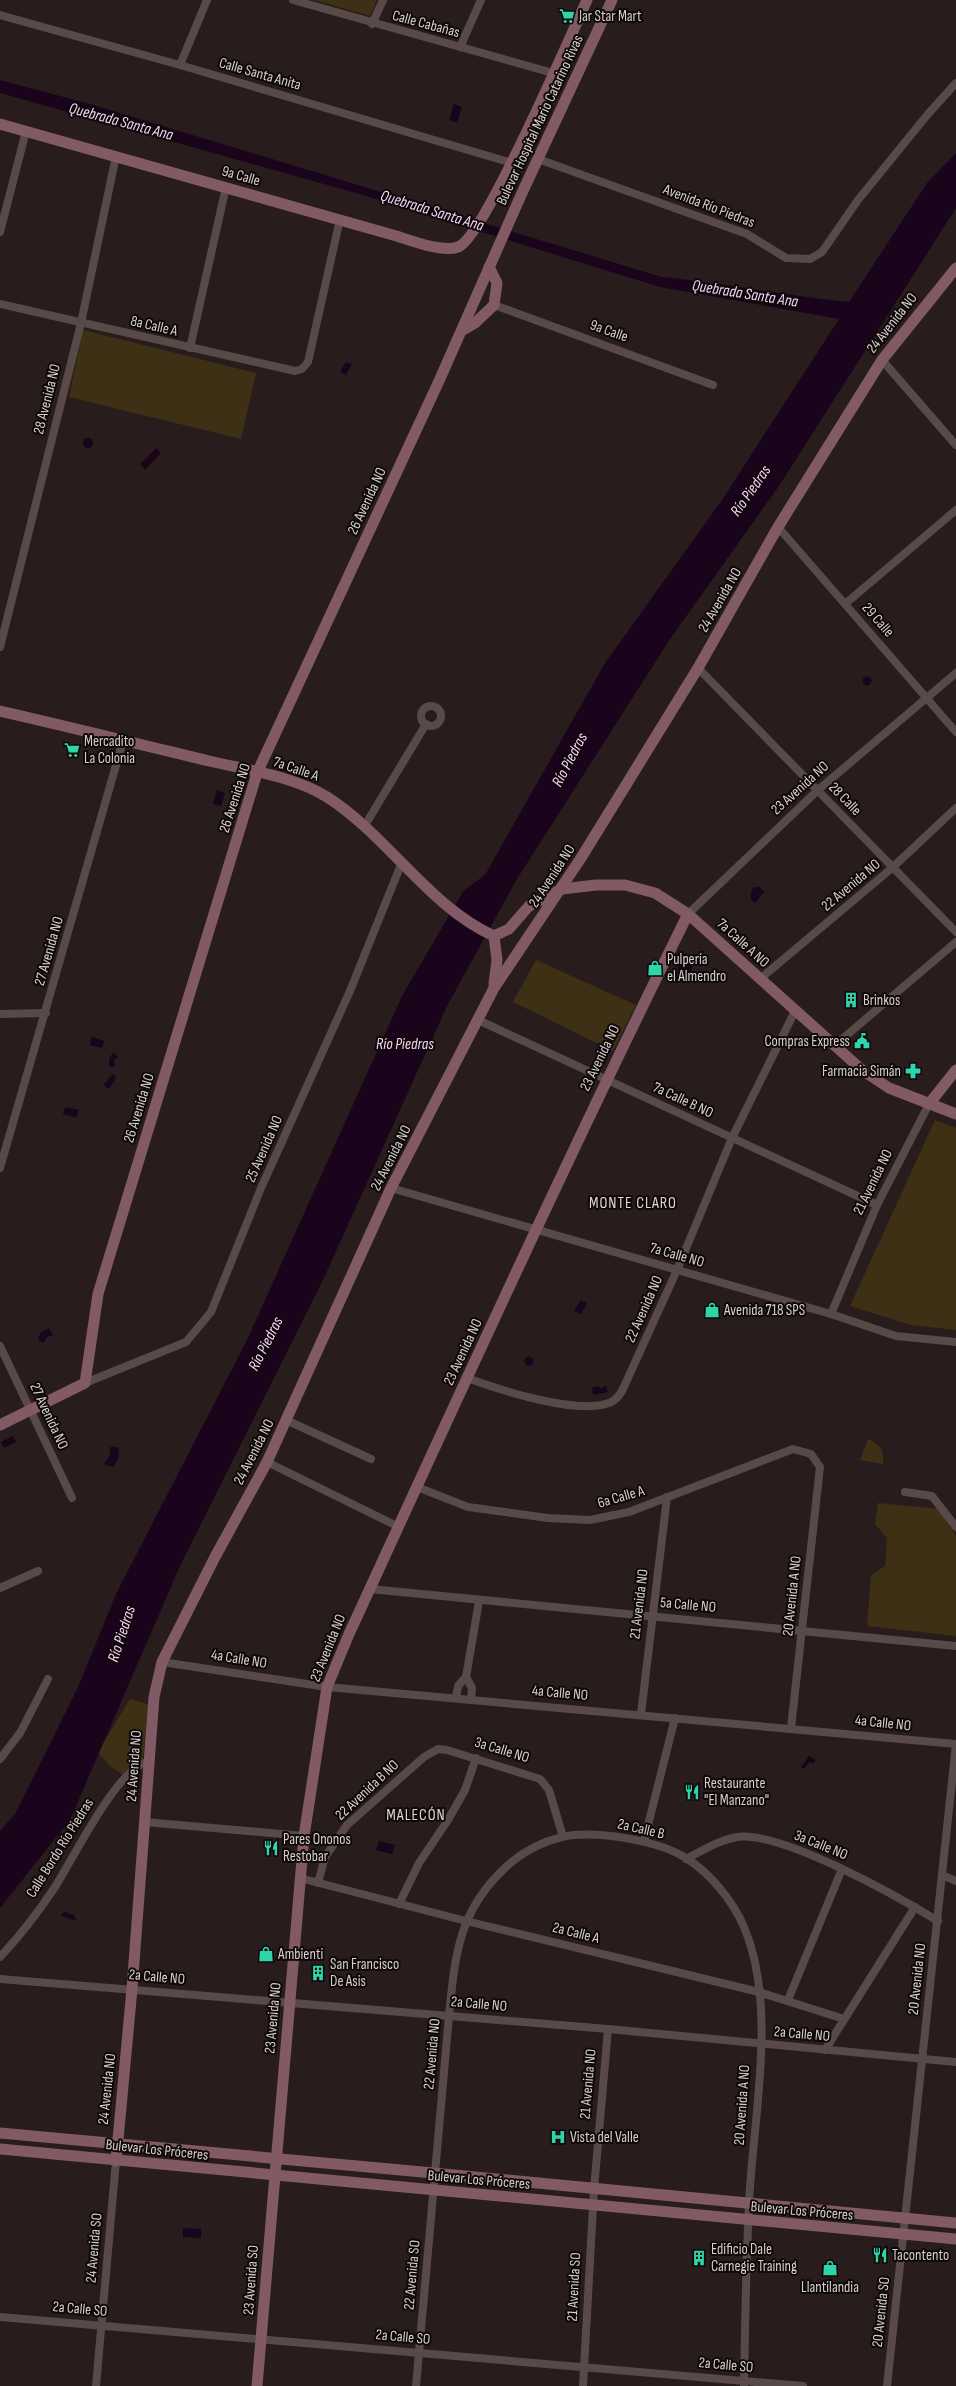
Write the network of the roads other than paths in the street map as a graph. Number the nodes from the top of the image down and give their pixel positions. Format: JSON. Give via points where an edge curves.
{"nodes":[{"id":1,"x":207,"y":0,"type":"edge"},
{"id":2,"x":293,"y":0,"type":"edge"},
{"id":3,"x":383,"y":0,"type":"edge"},
{"id":4,"x":481,"y":0,"type":"edge"},
{"id":5,"x":587,"y":0,"type":"edge"},
{"id":6,"x":612,"y":0,"type":"edge"},
{"id":7,"x":0,"y":15,"type":"edge"},
{"id":8,"x":372,"y":24,"type":"junction"},
{"id":9,"x":460,"y":47,"type":"junction"},
{"id":10,"x":180,"y":64,"type":"junction"},
{"id":11,"x":553,"y":73,"type":"junction"},
{"id":12,"x":956,"y":83,"type":"edge"},
{"id":13,"x":0,"y":124,"type":"edge"},
{"id":14,"x":26,"y":131,"type":"junction"},
{"id":15,"x":116,"y":156,"type":"junction"},
{"id":16,"x":538,"y":159,"type":"junction"},
{"id":17,"x":512,"y":163,"type":"junction"},
{"id":18,"x":226,"y":187,"type":"junction"},
{"id":19,"x":340,"y":219,"type":"junction"},
{"id":20,"x":0,"y":232,"type":"edge"},
{"id":21,"x":471,"y":238,"type":"joint"},
{"id":22,"x":496,"y":252,"type":"joint"},
{"id":23,"x":489,"y":267,"type":"junction"},
{"id":24,"x":955,"y":271,"type":"edge"},
{"id":25,"x":0,"y":304,"type":"edge"},
{"id":26,"x":494,"y":305,"type":"junction"},
{"id":27,"x":81,"y":323,"type":"junction"},
{"id":28,"x":463,"y":330,"type":"junction"},
{"id":29,"x":190,"y":348,"type":"junction"},
{"id":30,"x":882,"y":360,"type":"junction"},
{"id":31,"x":713,"y":385,"type":"dead end"},
{"id":32,"x":956,"y":445,"type":"edge"},
{"id":33,"x":956,"y":510,"type":"edge"},
{"id":34,"x":778,"y":527,"type":"junction"},
{"id":35,"x":845,"y":604,"type":"junction"},
{"id":36,"x":0,"y":647,"type":"edge"},
{"id":37,"x":698,"y":668,"type":"junction"},
{"id":38,"x":956,"y":673,"type":"edge"},
{"id":39,"x":927,"y":699,"type":"junction"},
{"id":40,"x":0,"y":711,"type":"edge"},
{"id":41,"x":426,"y":724,"type":"dead end"},
{"id":42,"x":956,"y":732,"type":"edge"},
{"id":43,"x":123,"y":740,"type":"junction"},
{"id":44,"x":257,"y":773,"type":"junction"},
{"id":45,"x":818,"y":790,"type":"junction"},
{"id":46,"x":956,"y":808,"type":"edge"},
{"id":47,"x":364,"y":827,"type":"junction"},
{"id":48,"x":402,"y":862,"type":"junction"},
{"id":49,"x":892,"y":868,"type":"junction"},
{"id":50,"x":562,"y":890,"type":"junction"},
{"id":51,"x":688,"y":914,"type":"junction"},
{"id":52,"x":956,"y":932,"type":"edge"},
{"id":53,"x":492,"y":935,"type":"junction"},
{"id":54,"x":956,"y":942,"type":"edge"},
{"id":55,"x":760,"y":979,"type":"junction"},
{"id":56,"x":494,"y":988,"type":"junction"},
{"id":57,"x":795,"y":1011,"type":"junction"},
{"id":58,"x":46,"y":1013,"type":"junction"},
{"id":59,"x":0,"y":1014,"type":"edge"},
{"id":60,"x":478,"y":1020,"type":"junction"},
{"id":61,"x":834,"y":1046,"type":"junction"},
{"id":62,"x":956,"y":1070,"type":"edge"},
{"id":63,"x":606,"y":1079,"type":"junction"},
{"id":64,"x":929,"y":1104,"type":"junction"},
{"id":65,"x":956,"y":1114,"type":"edge"},
{"id":66,"x":732,"y":1138,"type":"junction"},
{"id":67,"x":0,"y":1168,"type":"edge"},
{"id":68,"x":391,"y":1188,"type":"junction"},
{"id":69,"x":877,"y":1205,"type":"junction"},
{"id":70,"x":536,"y":1228,"type":"junction"},
{"id":71,"x":677,"y":1270,"type":"junction"},
{"id":72,"x":831,"y":1314,"type":"junction"},
{"id":73,"x":956,"y":1342,"type":"edge"},
{"id":74,"x":0,"y":1346,"type":"edge"},
{"id":75,"x":467,"y":1378,"type":"junction"},
{"id":76,"x":85,"y":1383,"type":"junction"},
{"id":77,"x":30,"y":1410,"type":"junction"},
{"id":78,"x":286,"y":1420,"type":"junction"},
{"id":79,"x":0,"y":1425,"type":"edge"},
{"id":80,"x":371,"y":1459,"type":"dead end"},
{"id":81,"x":267,"y":1462,"type":"junction"},
{"id":82,"x":820,"y":1467,"type":"joint"},
{"id":83,"x":417,"y":1486,"type":"junction"},
{"id":84,"x":905,"y":1492,"type":"dead end"},
{"id":85,"x":667,"y":1497,"type":"junction"},
{"id":86,"x":72,"y":1498,"type":"dead end"},
{"id":87,"x":399,"y":1527,"type":"junction"},
{"id":88,"x":956,"y":1527,"type":"edge"},
{"id":89,"x":38,"y":1571,"type":"dead end"},
{"id":90,"x":0,"y":1588,"type":"edge"},
{"id":91,"x":370,"y":1589,"type":"junction"},
{"id":92,"x":479,"y":1602,"type":"junction"},
{"id":93,"x":653,"y":1616,"type":"junction"},
{"id":94,"x":802,"y":1630,"type":"junction"},
{"id":95,"x":956,"y":1646,"type":"edge"},
{"id":96,"x":162,"y":1662,"type":"junction"},
{"id":97,"x":466,"y":1676,"type":"junction"},
{"id":98,"x":48,"y":1679,"type":"dead end"},
{"id":99,"x":327,"y":1687,"type":"junction"},
{"id":100,"x":456,"y":1698,"type":"junction"},
{"id":101,"x":471,"y":1700,"type":"junction"},
{"id":102,"x":641,"y":1714,"type":"junction"},
{"id":103,"x":675,"y":1718,"type":"junction"},
{"id":104,"x":791,"y":1728,"type":"junction"},
{"id":105,"x":956,"y":1744,"type":"edge"},
{"id":106,"x":438,"y":1749,"type":"joint"},
{"id":107,"x":476,"y":1758,"type":"junction"},
{"id":108,"x":0,"y":1759,"type":"edge"},
{"id":109,"x":149,"y":1762,"type":"junction"},
{"id":110,"x":145,"y":1822,"type":"junction"},
{"id":111,"x":304,"y":1836,"type":"junction"},
{"id":112,"x":563,"y":1837,"type":"junction"},
{"id":113,"x":644,"y":1841,"type":"junction"},
{"id":114,"x":686,"y":1858,"type":"junction"},
{"id":115,"x":842,"y":1869,"type":"junction"},
{"id":116,"x":942,"y":1875,"type":"junction"},
{"id":117,"x":300,"y":1878,"type":"junction"},
{"id":118,"x":956,"y":1881,"type":"edge"},
{"id":119,"x":318,"y":1883,"type":"junction"},
{"id":120,"x":399,"y":1904,"type":"junction"},
{"id":121,"x":915,"y":1907,"type":"junction"},
{"id":122,"x":466,"y":1921,"type":"junction"},
{"id":123,"x":938,"y":1921,"type":"junction"},
{"id":124,"x":0,"y":1957,"type":"edge"},
{"id":125,"x":0,"y":1979,"type":"edge"},
{"id":126,"x":132,"y":1989,"type":"junction"},
{"id":127,"x":759,"y":1992,"type":"junction"},
{"id":128,"x":788,"y":2000,"type":"junction"},
{"id":129,"x":290,"y":2002,"type":"junction"},
{"id":130,"x":449,"y":2016,"type":"junction"},
{"id":131,"x":844,"y":2019,"type":"junction"},
{"id":132,"x":608,"y":2030,"type":"junction"},
{"id":133,"x":761,"y":2044,"type":"junction"},
{"id":134,"x":825,"y":2050,"type":"junction"},
{"id":135,"x":923,"y":2059,"type":"junction"},
{"id":136,"x":956,"y":2062,"type":"edge"},
{"id":137,"x":0,"y":2133,"type":"edge"},
{"id":138,"x":117,"y":2144,"type":"junction"},
{"id":139,"x":0,"y":2149,"type":"edge"},
{"id":140,"x":276,"y":2157,"type":"junction"},
{"id":141,"x":116,"y":2161,"type":"junction"},
{"id":142,"x":435,"y":2174,"type":"junction"},
{"id":143,"x":274,"y":2176,"type":"junction"},
{"id":144,"x":594,"y":2189,"type":"junction"},
{"id":145,"x":434,"y":2191,"type":"junction"},
{"id":146,"x":748,"y":2204,"type":"junction"},
{"id":147,"x":593,"y":2206,"type":"junction"},
{"id":148,"x":905,"y":2218,"type":"junction"},
{"id":149,"x":748,"y":2221,"type":"junction"},
{"id":150,"x":956,"y":2223,"type":"edge"},
{"id":151,"x":903,"y":2235,"type":"junction"},
{"id":152,"x":956,"y":2239,"type":"edge"},
{"id":153,"x":0,"y":2316,"type":"edge"},
{"id":154,"x":101,"y":2325,"type":"junction"},
{"id":155,"x":261,"y":2339,"type":"junction"},
{"id":156,"x":419,"y":2353,"type":"junction"},
{"id":157,"x":584,"y":2367,"type":"junction"},
{"id":158,"x":744,"y":2383,"type":"edge"},
{"id":159,"x":96,"y":2386,"type":"edge"},
{"id":160,"x":257,"y":2386,"type":"edge"},
{"id":161,"x":416,"y":2386,"type":"edge"},
{"id":162,"x":583,"y":2386,"type":"edge"},
{"id":163,"x":803,"y":2386,"type":"edge"},
{"id":164,"x":887,"y":2386,"type":"edge"}],
"edges":[{"from":1,"to":10,"type":"street"},
{"from":2,"to":8,"type":"street","name":"Calle Cabañas"},
{"from":3,"to":8,"type":"street"},
{"from":4,"to":9,"type":"street"},
{"from":5,"to":11,"type":"street","name":"Bulevar Hospital Mario Catarino Rivas"},
{"from":6,"to":16,"type":"street","name":"Bulevar Hospital Mario Catarino Rivas"},
{"from":7,"to":10,"type":"street","name":"Calle Santa Anita"},
{"from":8,"to":9,"type":"street","name":"Calle Cabañas"},
{"from":9,"to":11,"type":"street","name":"Calle Cabañas"},
{"from":10,"to":17,"type":"street","name":"Calle Santa Anita"},
{"from":11,"to":17,"type":"street","name":"Bulevar Hospital Mario Catarino Rivas"},
{"from":12,"to":16,"type":"street","name":"Avenida Río Piedras","via":[[858,200],[822,252],[810,260],[786,258],[747,234]]},
{"from":13,"to":14,"type":"street","name":"9a Calle"},
{"from":14,"to":15,"type":"street","name":"9a Calle"},
{"from":14,"to":20,"type":"street"},
{"from":15,"to":18,"type":"street","name":"9a Calle"},
{"from":15,"to":27,"type":"street","name":"28 Avenida NO"},
{"from":16,"to":22,"type":"street","name":"Bulevar Hospital Mario Catarino Rivas"},
{"from":17,"to":21,"type":"street","name":"Bulevar Hospital Mario Catarino Rivas"},
{"from":18,"to":19,"type":"street","name":"9a Calle"},
{"from":18,"to":29,"type":"street"},
{"from":19,"to":21,"type":"street","name":"9a Calle","via":[[446,249],[459,247]]},
{"from":19,"to":29,"type":"street","name":"8a Calle A","via":[[308,362],[302,369],[295,372]]},
{"from":22,"to":23,"type":"street","name":"26 Avenida NO"},
{"from":23,"to":26,"type":"street","via":[[496,283]]},
{"from":23,"to":28,"type":"street","name":"26 Avenida NO"},
{"from":24,"to":30,"type":"street","name":"24 Avenida NO"},
{"from":25,"to":27,"type":"street","name":"8a Calle A"},
{"from":26,"to":28,"type":"street","via":[[475,323]]},
{"from":26,"to":31,"type":"street","name":"9a Calle"},
{"from":27,"to":29,"type":"street","name":"8a Calle A"},
{"from":27,"to":36,"type":"street","name":"28 Avenida NO"},
{"from":28,"to":44,"type":"street","name":"26 Avenida NO"},
{"from":30,"to":32,"type":"street"},
{"from":30,"to":34,"type":"street","name":"24 Avenida NO"},
{"from":33,"to":35,"type":"street"},
{"from":34,"to":35,"type":"street","name":"29 Calle"},
{"from":34,"to":37,"type":"street","name":"24 Avenida NO"},
{"from":35,"to":39,"type":"street","name":"29 Calle"},
{"from":37,"to":45,"type":"street","name":"28 Calle"},
{"from":37,"to":50,"type":"street","name":"24 Avenida NO"},
{"from":38,"to":39,"type":"street","name":"23 Avenida NO"},
{"from":39,"to":42,"type":"street","name":"29 Calle"},
{"from":39,"to":45,"type":"street","name":"23 Avenida NO"},
{"from":40,"to":43,"type":"street","name":"7a Calle A"},
{"from":41,"to":47,"type":"street"},
{"from":43,"to":44,"type":"street","name":"7a Calle A"},
{"from":43,"to":58,"type":"street","name":"27 Avenida NO"},
{"from":44,"to":47,"type":"street","name":"7a Calle A","via":[[308,787],[328,798]]},
{"from":44,"to":76,"type":"street","name":"26 Avenida NO","via":[[98,1294]]},
{"from":45,"to":49,"type":"street","name":"28 Calle"},
{"from":45,"to":51,"type":"street","name":"23 Avenida NO"},
{"from":46,"to":49,"type":"street","name":"22 Avenida NO"},
{"from":47,"to":48,"type":"street","name":"7a Calle A"},
{"from":48,"to":53,"type":"street","name":"7a Calle A","via":[[449,907]]},
{"from":48,"to":76,"type":"street","name":"25 Avenida NO","via":[[350,992],[262,1188],[210,1312],[186,1342]]},
{"from":49,"to":52,"type":"street","name":"28 Calle"},
{"from":49,"to":55,"type":"street","name":"22 Avenida NO"},
{"from":50,"to":51,"type":"street","name":"7a Calle A NO","via":[[596,885],[625,885],[655,893]]},
{"from":50,"to":53,"type":"street","name":"7a Calle A NO","via":[[529,906],[509,929]]},
{"from":50,"to":56,"type":"street","name":"24 Avenida NO"},
{"from":51,"to":55,"type":"street","name":"7a Calle A NO"},
{"from":51,"to":63,"type":"street","name":"23 Avenida NO"},
{"from":53,"to":56,"type":"street","via":[[497,960]]},
{"from":54,"to":61,"type":"street"},
{"from":55,"to":57,"type":"street","name":"7a Calle A NO"},
{"from":56,"to":60,"type":"street","name":"24 Avenida NO"},
{"from":57,"to":61,"type":"street","name":"7a Calle A NO"},
{"from":57,"to":66,"type":"street","name":"22 Avenida NO"},
{"from":58,"to":59,"type":"street"},
{"from":58,"to":67,"type":"street","name":"27 Avenida NO"},
{"from":60,"to":63,"type":"street","name":"7a Calle B NO"},
{"from":60,"to":68,"type":"street","name":"24 Avenida NO"},
{"from":61,"to":64,"type":"street","name":"7a Calle A NO","via":[[862,1070],[889,1088]]},
{"from":62,"to":64,"type":"street","name":"21 Avenida NO"},
{"from":63,"to":66,"type":"street","name":"7a Calle B NO"},
{"from":63,"to":70,"type":"street","name":"23 Avenida NO"},
{"from":64,"to":65,"type":"street","name":"7a Calle A NO"},
{"from":64,"to":69,"type":"street","name":"21 Avenida NO"},
{"from":66,"to":69,"type":"street","name":"7a Calle B NO"},
{"from":66,"to":71,"type":"street","name":"22 Avenida NO"},
{"from":68,"to":70,"type":"street","name":"7a Calle NO"},
{"from":68,"to":78,"type":"street","name":"24 Avenida NO"},
{"from":69,"to":72,"type":"street","name":"21 Avenida NO"},
{"from":70,"to":71,"type":"street","name":"7a Calle NO"},
{"from":70,"to":75,"type":"street","name":"23 Avenida NO"},
{"from":71,"to":72,"type":"street","name":"7a Calle NO"},
{"from":71,"to":75,"type":"street","name":"22 Avenida NO","via":[[622,1391],[616,1399],[596,1406],[565,1404],[518,1395]]},
{"from":72,"to":73,"type":"street","name":"7a Calle NO","via":[[896,1336]]},
{"from":74,"to":77,"type":"street","name":"27 Avenida NO"},
{"from":75,"to":83,"type":"street","name":"23 Avenida NO"},
{"from":76,"to":77,"type":"street"},
{"from":77,"to":79,"type":"street"},
{"from":77,"to":86,"type":"street","name":"27 Avenida NO"},
{"from":78,"to":80,"type":"street"},
{"from":78,"to":81,"type":"street","name":"24 Avenida NO"},
{"from":81,"to":87,"type":"street"},
{"from":81,"to":96,"type":"street","name":"24 Avenida NO","via":[[214,1557]]},
{"from":82,"to":85,"type":"street","name":"6a Calle A","via":[[811,1454],[793,1449]]},
{"from":82,"to":94,"type":"street","name":"20 Avenida A NO"},
{"from":83,"to":85,"type":"street","name":"6a Calle A","via":[[468,1507],[500,1513],[590,1520],[629,1512]]},
{"from":83,"to":87,"type":"street","name":"23 Avenida NO"},
{"from":84,"to":88,"type":"street","via":[[932,1496]]},
{"from":85,"to":93,"type":"street","name":"21 Avenida NO"},
{"from":87,"to":91,"type":"street","name":"23 Avenida NO"},
{"from":89,"to":90,"type":"street"},
{"from":91,"to":92,"type":"street","name":"5a Calle NO"},
{"from":91,"to":99,"type":"street","name":"23 Avenida NO"},
{"from":92,"to":93,"type":"street","name":"5a Calle NO"},
{"from":92,"to":97,"type":"street"},
{"from":93,"to":94,"type":"street","name":"5a Calle NO"},
{"from":93,"to":102,"type":"street","name":"21 Avenida NO"},
{"from":94,"to":95,"type":"street","name":"5a Calle NO"},
{"from":94,"to":104,"type":"street","name":"20 Avenida A NO"},
{"from":96,"to":99,"type":"street","name":"4a Calle NO"},
{"from":96,"to":109,"type":"street","name":"24 Avenida NO","via":[[154,1697]]},
{"from":97,"to":100,"type":"street","via":[[458,1686]]},
{"from":97,"to":101,"type":"street","via":[[472,1688]]},
{"from":98,"to":108,"type":"street","via":[[20,1733]]},
{"from":99,"to":100,"type":"street","name":"4a Calle NO"},
{"from":99,"to":111,"type":"street","name":"23 Avenida NO"},
{"from":100,"to":101,"type":"street","name":"4a Calle NO"},
{"from":101,"to":102,"type":"street","name":"4a Calle NO"},
{"from":102,"to":103,"type":"street","name":"4a Calle NO"},
{"from":103,"to":104,"type":"street","name":"4a Calle NO"},
{"from":103,"to":113,"type":"street"},
{"from":104,"to":105,"type":"street","name":"4a Calle NO"},
{"from":105,"to":116,"type":"street","name":"20 Avenida NO"},
{"from":106,"to":107,"type":"street","name":"3a Calle NO"},
{"from":106,"to":119,"type":"street","name":"22 Avenida B NO","via":[[424,1757],[348,1825],[326,1856]]},
{"from":107,"to":112,"type":"street","name":"3a Calle NO","via":[[535,1776],[545,1782]]},
{"from":107,"to":120,"type":"street","via":[[465,1790],[419,1863]]},
{"from":109,"to":110,"type":"street","name":"24 Avenida NO"},
{"from":109,"to":124,"type":"street","name":"Calle Bordo Río Piedras","via":[[138,1765],[110,1795],[54,1888]]},
{"from":110,"to":111,"type":"street"},
{"from":110,"to":126,"type":"street","name":"24 Avenida NO"},
{"from":111,"to":117,"type":"street","name":"23 Avenida NO"},
{"from":112,"to":113,"type":"street","name":"2a Calle B","via":[[608,1836]]},
{"from":112,"to":122,"type":"street","name":"2a Calle B","via":[[535,1846],[506,1866],[483,1893]]},
{"from":113,"to":114,"type":"street","name":"2a Calle B"},
{"from":114,"to":115,"type":"street","name":"3a Calle NO","via":[[736,1837],[754,1837],[771,1840]]},
{"from":114,"to":127,"type":"street","name":"2a Calle B","via":[[727,1898],[744,1926],[754,1957]]},
{"from":115,"to":121,"type":"street","name":"3a Calle NO"},
{"from":115,"to":128,"type":"street"},
{"from":116,"to":118,"type":"street"},
{"from":116,"to":123,"type":"street","name":"20 Avenida NO"},
{"from":117,"to":119,"type":"street","name":"2a Calle A"},
{"from":117,"to":129,"type":"street","name":"23 Avenida NO"},
{"from":119,"to":120,"type":"street","name":"2a Calle A"},
{"from":120,"to":122,"type":"street","name":"2a Calle A"},
{"from":121,"to":123,"type":"street","name":"3a Calle NO"},
{"from":121,"to":131,"type":"street"},
{"from":122,"to":127,"type":"street","name":"2a Calle A"},
{"from":122,"to":130,"type":"street","name":"22 Avenida NO","via":[[455,1960]]},
{"from":123,"to":135,"type":"street","name":"20 Avenida NO"},
{"from":125,"to":126,"type":"street","name":"2a Calle NO"},
{"from":126,"to":129,"type":"street","name":"2a Calle NO"},
{"from":126,"to":138,"type":"street","name":"24 Avenida NO"},
{"from":127,"to":128,"type":"street","name":"2a Calle A"},
{"from":127,"to":133,"type":"street","name":"20 Avenida A NO"},
{"from":128,"to":131,"type":"street","name":"2a Calle A"},
{"from":129,"to":130,"type":"street","name":"2a Calle NO"},
{"from":129,"to":140,"type":"street","name":"23 Avenida NO"},
{"from":130,"to":132,"type":"street","name":"2a Calle NO"},
{"from":130,"to":142,"type":"street","name":"22 Avenida NO"},
{"from":131,"to":134,"type":"street"},
{"from":132,"to":133,"type":"street","name":"2a Calle NO"},
{"from":132,"to":144,"type":"street","name":"21 Avenida NO"},
{"from":133,"to":134,"type":"street","name":"2a Calle NO"},
{"from":133,"to":146,"type":"street","name":"20 Avenida A NO"},
{"from":134,"to":135,"type":"street","name":"2a Calle NO"},
{"from":135,"to":136,"type":"street","name":"2a Calle NO"},
{"from":135,"to":148,"type":"street","name":"20 Avenida NO"},
{"from":137,"to":138,"type":"street","name":"Bulevar Los Próceres"},
{"from":138,"to":140,"type":"street","name":"Bulevar Los Próceres"},
{"from":138,"to":141,"type":"street","name":"24 Avenida NO"},
{"from":139,"to":141,"type":"street","name":"Bulevar Los Próceres"},
{"from":140,"to":142,"type":"street","name":"Bulevar Los Próceres"},
{"from":140,"to":143,"type":"street","name":"23 Avenida NO"},
{"from":141,"to":143,"type":"street","name":"Bulevar Los Próceres"},
{"from":141,"to":154,"type":"street","name":"24 Avenida SO"},
{"from":142,"to":144,"type":"street","name":"Bulevar Los Próceres"},
{"from":142,"to":145,"type":"street","name":"22 Avenida NO"},
{"from":143,"to":145,"type":"street","name":"Bulevar Los Próceres"},
{"from":143,"to":155,"type":"street","name":"23 Avenida SO"},
{"from":144,"to":146,"type":"street","name":"Bulevar Los Próceres"},
{"from":144,"to":147,"type":"street","name":"21 Avenida SO"},
{"from":145,"to":147,"type":"street","name":"Bulevar Los Próceres"},
{"from":145,"to":156,"type":"street","name":"22 Avenida SO"},
{"from":146,"to":148,"type":"street","name":"Bulevar Los Próceres"},
{"from":146,"to":149,"type":"street","name":"20 Avenida A NO"},
{"from":147,"to":149,"type":"street","name":"Bulevar Los Próceres"},
{"from":147,"to":157,"type":"street","name":"21 Avenida SO"},
{"from":148,"to":150,"type":"street","name":"Bulevar Los Próceres"},
{"from":148,"to":151,"type":"street","name":"20 Avenida SO"},
{"from":149,"to":151,"type":"street","name":"Bulevar Los Próceres"},
{"from":149,"to":158,"type":"street","name":"20 Avenida A NO"},
{"from":151,"to":152,"type":"street","name":"Bulevar Los Próceres"},
{"from":151,"to":164,"type":"street","name":"20 Avenida SO"},
{"from":153,"to":154,"type":"street","name":"2a Calle SO"},
{"from":154,"to":155,"type":"street","name":"2a Calle SO"},
{"from":154,"to":159,"type":"street","name":"24 Avenida SO"},
{"from":155,"to":156,"type":"street","name":"2a Calle SO"},
{"from":155,"to":160,"type":"street","name":"23 Avenida SO"},
{"from":156,"to":157,"type":"street","name":"2a Calle SO"},
{"from":156,"to":161,"type":"street","name":"22 Avenida SO"},
{"from":157,"to":158,"type":"street","name":"2a Calle SO"},
{"from":157,"to":162,"type":"street","name":"21 Avenida SO"},
{"from":158,"to":163,"type":"street","name":"2a Calle SO"}]}
